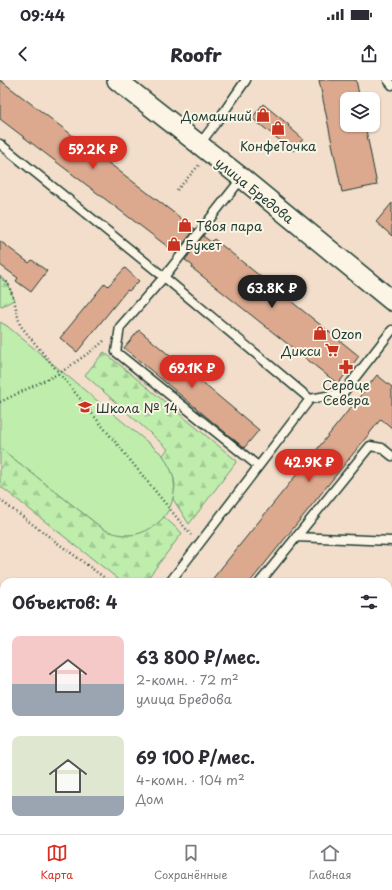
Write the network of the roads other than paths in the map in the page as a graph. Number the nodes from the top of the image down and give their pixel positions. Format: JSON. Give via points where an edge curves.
{"nodes":[{"id":1,"x":117,"y":80,"type":"edge"},
{"id":2,"x":246,"y":80,"type":"edge"},
{"id":3,"x":388,"y":80,"type":"edge"},
{"id":4,"x":392,"y":85,"type":"edge"},
{"id":5,"x":0,"y":144,"type":"edge"},
{"id":6,"x":199,"y":145,"type":"junction"},
{"id":7,"x":242,"y":178,"type":"junction"},
{"id":8,"x":164,"y":277,"type":"junction"},
{"id":9,"x":392,"y":301,"type":"edge"},
{"id":10,"x":392,"y":330,"type":"edge"},
{"id":11,"x":310,"y":399,"type":"junction"},
{"id":12,"x":392,"y":456,"type":"edge"},
{"id":13,"x":258,"y":466,"type":"junction"},
{"id":14,"x":296,"y":537,"type":"junction"},
{"id":15,"x":392,"y":541,"type":"edge"},
{"id":16,"x":173,"y":578,"type":"edge"},
{"id":17,"x":263,"y":578,"type":"edge"}],
"edges":[{"from":1,"to":6,"type":"street","name":"улица Бредова"},
{"from":2,"to":6,"type":"lane"},
{"from":3,"to":4,"type":"lane"},
{"from":5,"to":8,"type":"lane"},
{"from":6,"to":7,"type":"street","name":"улица Бредова"},
{"from":7,"to":8,"type":"lane"},
{"from":7,"to":9,"type":"street","name":"улица Бредова"},
{"from":8,"to":11,"type":"lane"},
{"from":8,"to":13,"type":"lane","via":[[120,327],[116,352]]},
{"from":10,"to":11,"type":"lane","via":[[343,393]]},
{"from":11,"to":13,"type":"lane"},
{"from":12,"to":14,"type":"lane","via":[[382,448],[370,446]]},
{"from":13,"to":16,"type":"lane"},
{"from":14,"to":15,"type":"lane"},
{"from":14,"to":17,"type":"lane"}]}
